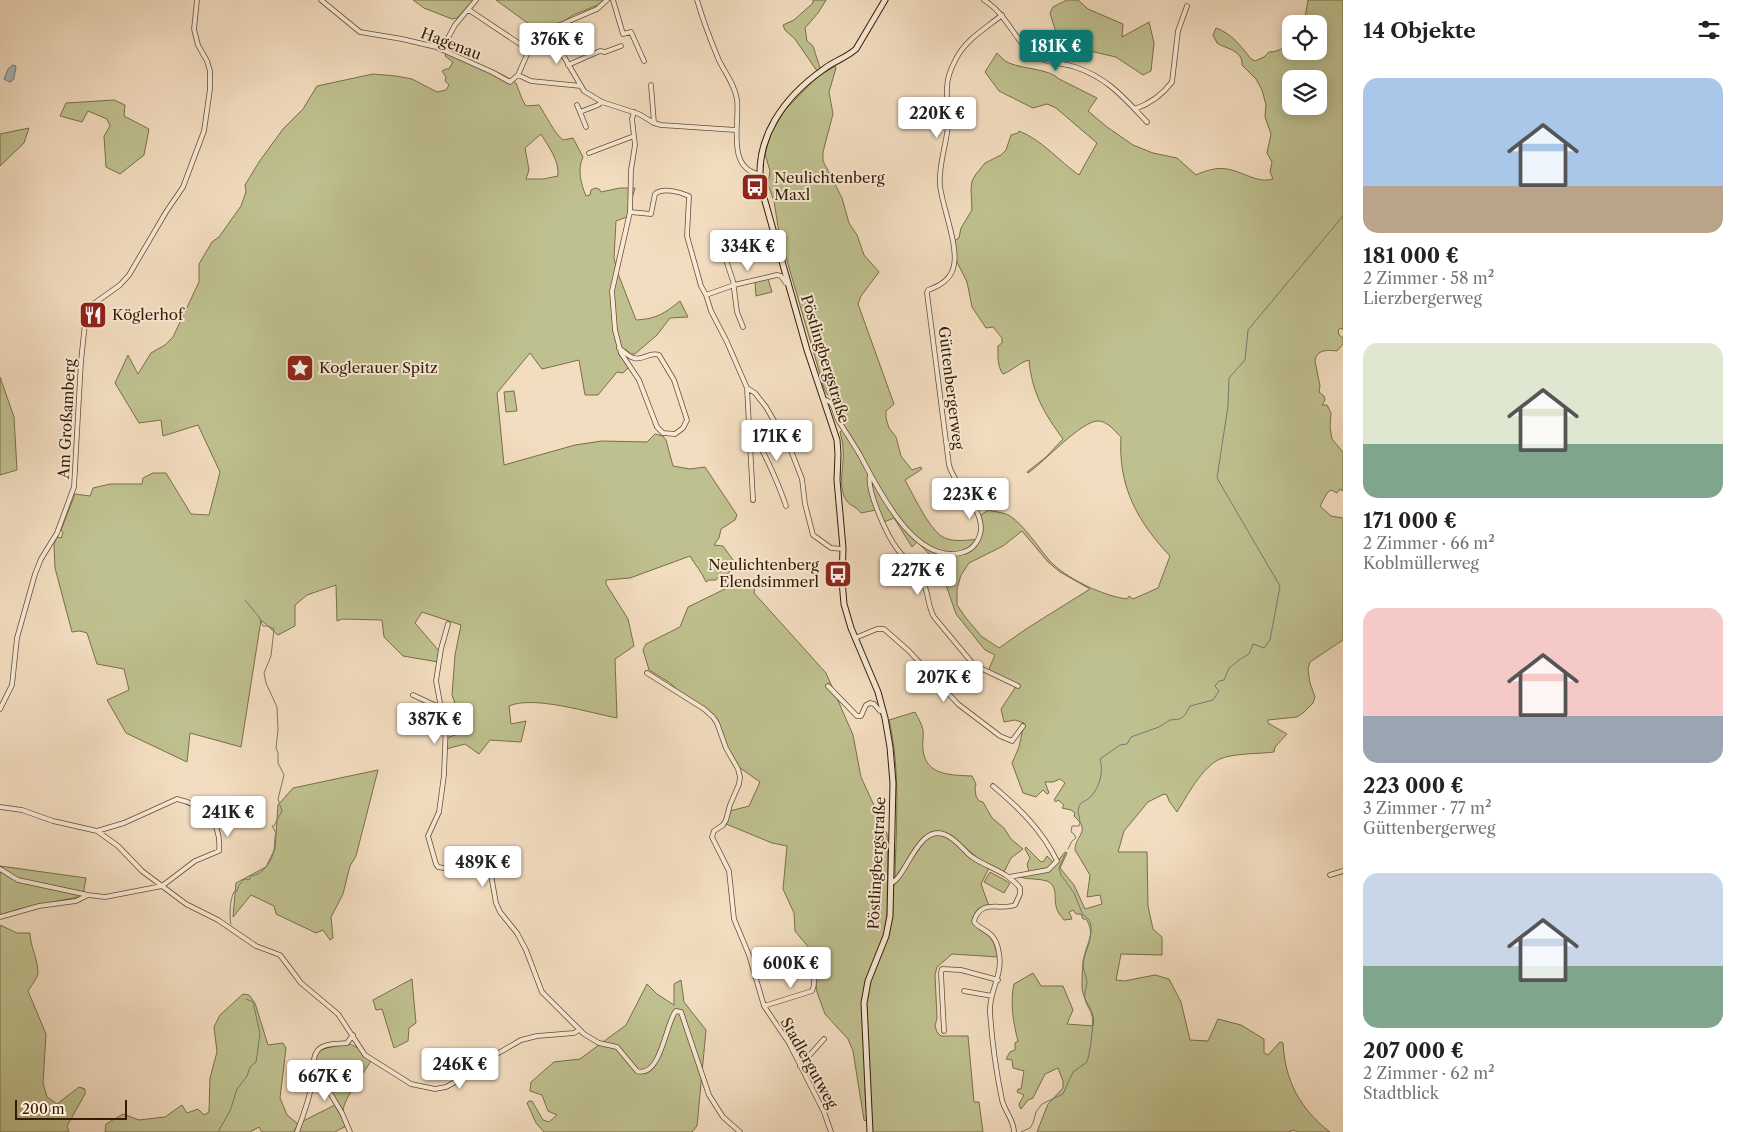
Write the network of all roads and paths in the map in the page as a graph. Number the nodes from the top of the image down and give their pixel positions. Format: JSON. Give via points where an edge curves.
{"nodes":[{"id":1,"x":197,"y":0,"type":"edge"},
{"id":2,"x":321,"y":0,"type":"edge"},
{"id":3,"x":476,"y":0,"type":"edge"},
{"id":4,"x":607,"y":0,"type":"edge"},
{"id":5,"x":613,"y":0,"type":"edge"},
{"id":6,"x":698,"y":0,"type":"edge"},
{"id":7,"x":885,"y":0,"type":"edge"},
{"id":8,"x":984,"y":0,"type":"edge"},
{"id":9,"x":1187,"y":6,"type":"dead end"},
{"id":10,"x":469,"y":10,"type":"junction"},
{"id":11,"x":1002,"y":15,"type":"junction"},
{"id":12,"x":550,"y":34,"type":"junction"},
{"id":13,"x":621,"y":46,"type":"dead end"},
{"id":14,"x":442,"y":49,"type":"junction"},
{"id":15,"x":528,"y":50,"type":"junction"},
{"id":16,"x":644,"y":61,"type":"dead end"},
{"id":17,"x":568,"y":65,"type":"junction"},
{"id":18,"x":518,"y":75,"type":"junction"},
{"id":19,"x":651,"y":85,"type":"dead end"},
{"id":20,"x":581,"y":86,"type":"junction"},
{"id":21,"x":602,"y":102,"type":"junction"},
{"id":22,"x":577,"y":105,"type":"dead end"},
{"id":23,"x":1135,"y":109,"type":"junction"},
{"id":24,"x":580,"y":112,"type":"junction"},
{"id":25,"x":634,"y":112,"type":"junction"},
{"id":26,"x":1147,"y":122,"type":"dead end"},
{"id":27,"x":654,"y":123,"type":"junction"},
{"id":28,"x":586,"y":127,"type":"dead end"},
{"id":29,"x":736,"y":130,"type":"junction"},
{"id":30,"x":634,"y":136,"type":"junction"},
{"id":31,"x":589,"y":153,"type":"dead end"},
{"id":32,"x":759,"y":174,"type":"junction"},
{"id":33,"x":630,"y":212,"type":"junction"},
{"id":34,"x":718,"y":236,"type":"dead end"},
{"id":35,"x":789,"y":284,"type":"junction"},
{"id":36,"x":734,"y":285,"type":"junction"},
{"id":37,"x":706,"y":295,"type":"junction"},
{"id":38,"x":743,"y":327,"type":"dead end"},
{"id":39,"x":619,"y":348,"type":"junction"},
{"id":40,"x":747,"y":388,"type":"junction"},
{"id":41,"x":824,"y":400,"type":"junction"},
{"id":42,"x":750,"y":433,"type":"junction"},
{"id":43,"x":870,"y":474,"type":"junction"},
{"id":44,"x":753,"y":500,"type":"dead end"},
{"id":45,"x":786,"y":506,"type":"dead end"},
{"id":46,"x":843,"y":549,"type":"junction"},
{"id":47,"x":448,"y":624,"type":"dead end"},
{"id":48,"x":856,"y":638,"type":"junction"},
{"id":49,"x":647,"y":673,"type":"dead end"},
{"id":50,"x":828,"y":686,"type":"dead end"},
{"id":51,"x":1018,"y":686,"type":"dead end"},
{"id":52,"x":413,"y":695,"type":"dead end"},
{"id":53,"x":0,"y":708,"type":"edge"},
{"id":54,"x":441,"y":708,"type":"junction"},
{"id":55,"x":883,"y":711,"type":"junction"},
{"id":56,"x":1023,"y":726,"type":"dead end"},
{"id":57,"x":993,"y":786,"type":"dead end"},
{"id":58,"x":0,"y":807,"type":"edge"},
{"id":59,"x":97,"y":831,"type":"junction"},
{"id":60,"x":0,"y":869,"type":"edge"},
{"id":61,"x":1343,"y":871,"type":"edge"},
{"id":62,"x":1330,"y":875,"type":"dead end"},
{"id":63,"x":1009,"y":877,"type":"junction"},
{"id":64,"x":891,"y":883,"type":"junction"},
{"id":65,"x":162,"y":886,"type":"junction"},
{"id":66,"x":88,"y":896,"type":"junction"},
{"id":67,"x":0,"y":917,"type":"edge"},
{"id":68,"x":805,"y":957,"type":"dead end"},
{"id":69,"x":998,"y":980,"type":"junction"},
{"id":70,"x":964,"y":991,"type":"dead end"},
{"id":71,"x":992,"y":996,"type":"junction"},
{"id":72,"x":764,"y":1006,"type":"junction"},
{"id":73,"x":579,"y":1030,"type":"junction"},
{"id":74,"x":944,"y":1031,"type":"dead end"},
{"id":75,"x":352,"y":1035,"type":"junction"},
{"id":76,"x":824,"y":1039,"type":"dead end"},
{"id":77,"x":347,"y":1043,"type":"junction"},
{"id":78,"x":360,"y":1047,"type":"junction"},
{"id":79,"x":314,"y":1066,"type":"junction"},
{"id":80,"x":800,"y":1066,"type":"junction"},
{"id":81,"x":297,"y":1132,"type":"edge"},
{"id":82,"x":350,"y":1132,"type":"edge"},
{"id":83,"x":740,"y":1132,"type":"edge"},
{"id":84,"x":831,"y":1132,"type":"edge"},
{"id":85,"x":870,"y":1132,"type":"edge"},
{"id":86,"x":1014,"y":1132,"type":"edge"}],
"edges":[{"from":1,"to":53,"type":"street","name":"Am Großamberg","via":[[194,29],[210,71],[204,131],[183,187],[129,275],[87,311],[74,487],[60,527],[35,574],[17,638],[12,685]]},
{"from":2,"to":14,"type":"street","name":"Hagenau","via":[[360,32]]},
{"from":3,"to":10,"type":"street"},
{"from":4,"to":12,"type":"street","via":[[597,9],[566,22]]},
{"from":5,"to":16,"type":"street","via":[[623,34],[631,32]]},
{"from":6,"to":29,"type":"street","via":[[715,51],[736,94]]},
{"from":7,"to":32,"type":"main road","name":"Pöstlingbergstraße","via":[[856,49],[815,76],[781,109],[766,136]]},
{"from":8,"to":11,"type":"street"},
{"from":9,"to":23,"type":"street","via":[[1178,31],[1172,82],[1149,102]]},
{"from":10,"to":14,"type":"street","via":[[455,25]]},
{"from":10,"to":15,"type":"street"},
{"from":11,"to":23,"type":"street","via":[[1036,56],[1097,76]]},
{"from":11,"to":43,"type":"street","name":"Güttenbergerweg","via":[[962,49],[948,81],[949,122],[940,184],[955,260],[948,278],[927,293],[949,465],[957,484],[978,514],[981,529],[978,540],[970,549],[958,553],[927,546],[896,518]]},
{"from":12,"to":15,"type":"street"},
{"from":12,"to":17,"type":"street"},
{"from":13,"to":17,"type":"street"},
{"from":14,"to":18,"type":"street","name":"Hagenau","via":[[510,82]]},
{"from":15,"to":18,"type":"street"},
{"from":17,"to":20,"type":"street"},
{"from":18,"to":20,"type":"street","via":[[531,81]]},
{"from":19,"to":27,"type":"street"},
{"from":20,"to":21,"type":"street","via":[[586,93]]},
{"from":21,"to":24,"type":"street"},
{"from":21,"to":25,"type":"street"},
{"from":22,"to":24,"type":"street"},
{"from":23,"to":26,"type":"street"},
{"from":24,"to":28,"type":"street"},
{"from":25,"to":27,"type":"street"},
{"from":25,"to":30,"type":"street"},
{"from":27,"to":29,"type":"street"},
{"from":29,"to":32,"type":"street","via":[[740,158],[749,170]]},
{"from":30,"to":31,"type":"street"},
{"from":30,"to":33,"type":"street"},
{"from":32,"to":35,"type":"main road","name":"Pöstlingbergstraße"},
{"from":33,"to":37,"type":"street","via":[[651,214],[657,191],[674,191],[689,196],[687,236]]},
{"from":33,"to":39,"type":"street","via":[[612,291]]},
{"from":34,"to":36,"type":"street"},
{"from":35,"to":36,"type":"street","via":[[777,275]]},
{"from":35,"to":41,"type":"main road","name":"Pöstlingbergstraße"},
{"from":36,"to":37,"type":"street"},
{"from":36,"to":38,"type":"street","via":[[737,312]]},
{"from":37,"to":40,"type":"street"},
{"from":39,"to":39,"type":"street","via":[[639,380],[658,429],[670,434],[681,430],[687,418],[674,380],[659,355],[654,353],[636,359]]},
{"from":40,"to":42,"type":"street"},
{"from":40,"to":46,"type":"street","via":[[766,407],[790,448],[802,479],[812,535],[833,549]]},
{"from":41,"to":43,"type":"street","name":"Güttenbergerweg","via":[[831,403]]},
{"from":41,"to":46,"type":"main road","name":"Pöstlingbergstraße","via":[[838,445],[837,480]]},
{"from":42,"to":44,"type":"street"},
{"from":42,"to":45,"type":"street"},
{"from":43,"to":51,"type":"street","via":[[882,522],[895,546],[922,579],[934,617],[974,665]]},
{"from":46,"to":48,"type":"main road","name":"Pöstlingbergstraße","via":[[844,604]]},
{"from":47,"to":54,"type":"street","via":[[436,681]]},
{"from":48,"to":55,"type":"main road","name":"Pöstlingbergstraße"},
{"from":48,"to":56,"type":"street","via":[[879,629],[888,632],[958,704],[1007,740],[1012,741]]},
{"from":49,"to":72,"type":"street","name":"Stadlergutweg","via":[[713,716],[738,769],[739,784],[726,820],[712,835],[730,871],[734,919],[750,955]]},
{"from":50,"to":55,"type":"street","via":[[857,716],[861,716],[870,703]]},
{"from":52,"to":54,"type":"street"},
{"from":54,"to":73,"type":"street","via":[[446,723],[444,775],[439,812],[428,836],[436,864],[444,868],[473,860],[484,866],[491,875],[500,912],[526,950],[540,988]]},
{"from":55,"to":64,"type":"main road","name":"Pöstlingbergstraße","via":[[893,772]]},
{"from":57,"to":63,"type":"street","via":[[1035,826],[1056,861],[1048,870]]},
{"from":58,"to":59,"type":"street"},
{"from":59,"to":65,"type":"street"},
{"from":59,"to":65,"type":"street","via":[[177,799],[210,816],[218,834],[219,851],[195,862]]},
{"from":60,"to":66,"type":"street","via":[[18,880]]},
{"from":61,"to":62,"type":"street"},
{"from":63,"to":64,"type":"street","via":[[973,858],[948,836],[937,832],[924,840]]},
{"from":63,"to":69,"type":"street","via":[[1020,890],[1016,904],[985,908],[974,919],[976,925],[990,933],[998,946]]},
{"from":64,"to":85,"type":"main road","name":"Pöstlingbergstraße","via":[[888,929],[868,980],[864,1003]]},
{"from":65,"to":66,"type":"street","via":[[105,897]]},
{"from":65,"to":75,"type":"street","via":[[256,946],[280,955],[302,983],[338,1014]]},
{"from":66,"to":67,"type":"street"},
{"from":68,"to":72,"type":"street","name":"Stadlergutweg","via":[[809,959],[814,982],[812,991]]},
{"from":69,"to":71,"type":"street"},
{"from":69,"to":74,"type":"street","via":[[961,970],[942,969]]},
{"from":70,"to":71,"type":"street"},
{"from":71,"to":86,"type":"street","via":[[990,1010],[995,1064],[1003,1103],[1014,1124]]},
{"from":72,"to":80,"type":"street","name":"Stadlergutweg"},
{"from":73,"to":78,"type":"street","via":[[521,1040],[453,1084],[440,1088],[421,1087],[405,1081],[368,1057]]},
{"from":73,"to":83,"type":"street","via":[[595,1041],[617,1047],[641,1072],[661,1052],[673,1014],[681,1012],[709,1095],[719,1112]]},
{"from":75,"to":77,"type":"street"},
{"from":75,"to":78,"type":"street"},
{"from":76,"to":80,"type":"street"},
{"from":77,"to":78,"type":"street"},
{"from":77,"to":79,"type":"street","via":[[318,1049]]},
{"from":79,"to":81,"type":"street","via":[[307,1106]]},
{"from":79,"to":82,"type":"street"},
{"from":80,"to":84,"type":"street","name":"Stadlergutweg"}]}
